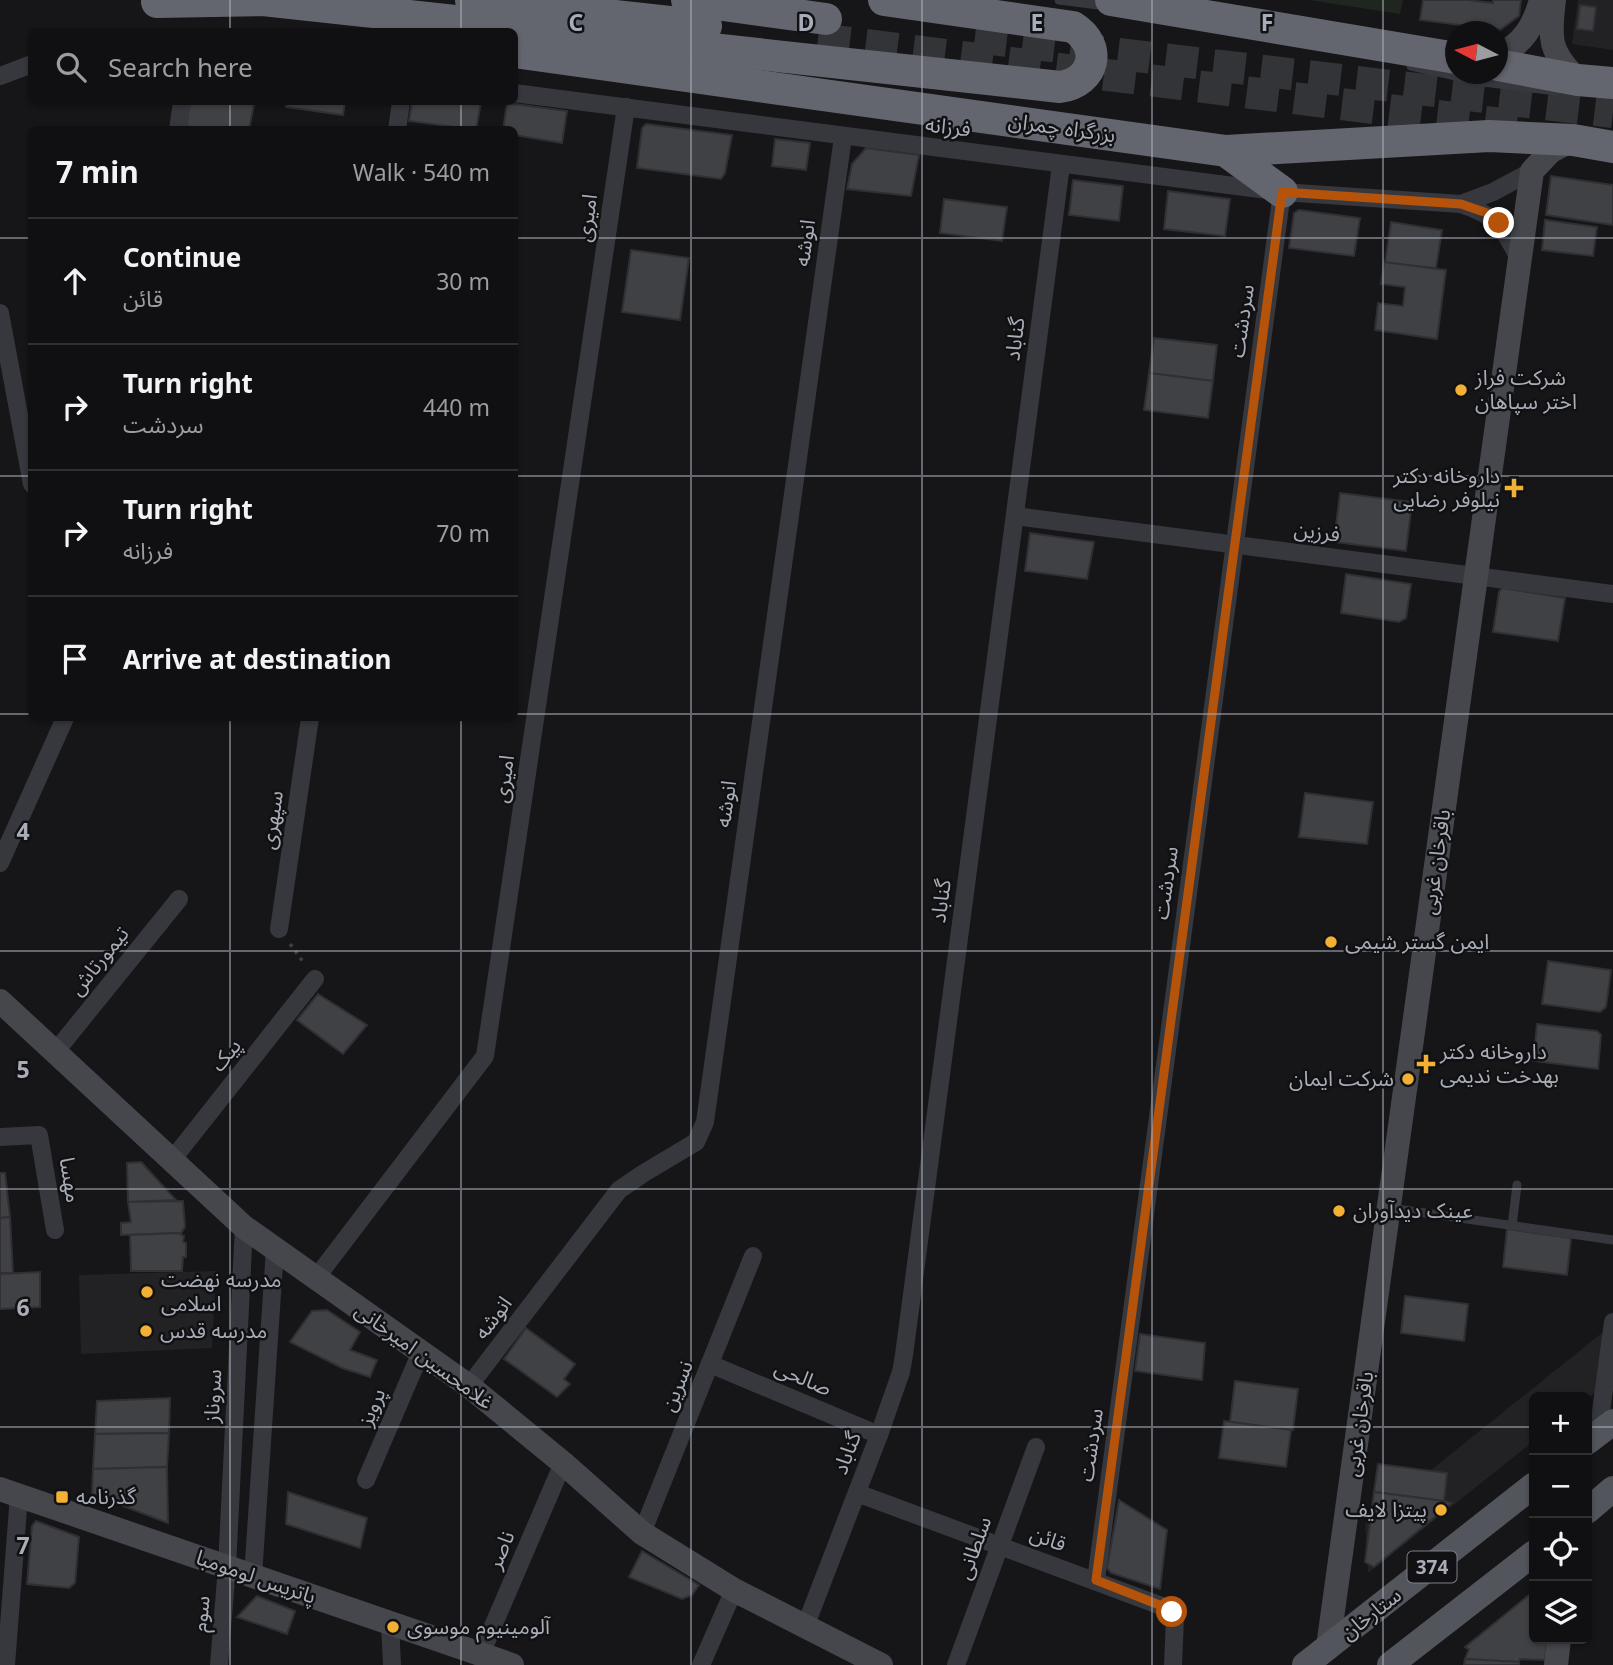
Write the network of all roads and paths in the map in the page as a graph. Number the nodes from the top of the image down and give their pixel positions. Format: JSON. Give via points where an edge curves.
{"nodes":[{"id":1,"x":471,"y":0,"type":"edge"},
{"id":2,"x":687,"y":0,"type":"edge"},
{"id":3,"x":884,"y":0,"type":"edge"},
{"id":4,"x":1059,"y":0,"type":"edge"},
{"id":5,"x":1111,"y":0,"type":"edge"},
{"id":6,"x":1541,"y":0,"type":"edge"},
{"id":7,"x":1554,"y":0,"type":"edge"},
{"id":8,"x":149,"y":1,"type":"edge"},
{"id":9,"x":339,"y":28,"type":"edge"},
{"id":10,"x":1508,"y":49,"type":"edge"},
{"id":11,"x":1345,"y":50,"type":"dead end"},
{"id":12,"x":518,"y":53,"type":"edge"},
{"id":13,"x":1445,"y":56,"type":"edge"},
{"id":14,"x":1398,"y":63,"type":"dead end"},
{"id":15,"x":28,"y":66,"type":"edge"},
{"id":16,"x":1508,"y":68,"type":"edge"},
{"id":17,"x":0,"y":76,"type":"edge"},
{"id":18,"x":1613,"y":83,"type":"edge"},
{"id":19,"x":1572,"y":86,"type":"junction"},
{"id":20,"x":518,"y":94,"type":"edge"},
{"id":21,"x":181,"y":105,"type":"edge"},
{"id":22,"x":401,"y":105,"type":"edge"},
{"id":23,"x":626,"y":107,"type":"junction"},
{"id":24,"x":178,"y":126,"type":"edge"},
{"id":25,"x":398,"y":126,"type":"edge"},
{"id":26,"x":843,"y":136,"type":"junction"},
{"id":27,"x":1573,"y":140,"type":"junction"},
{"id":28,"x":1613,"y":146,"type":"edge"},
{"id":29,"x":1226,"y":150,"type":"junction"},
{"id":30,"x":1061,"y":165,"type":"junction"},
{"id":31,"x":1532,"y":171,"type":"junction"},
{"id":32,"x":1282,"y":192,"type":"junction"},
{"id":33,"x":1461,"y":204,"type":"junction"},
{"id":34,"x":1519,"y":258,"type":"junction"},
{"id":35,"x":1,"y":324,"type":"edge"},
{"id":36,"x":28,"y":463,"type":"edge"},
{"id":37,"x":1015,"y":516,"type":"junction"},
{"id":38,"x":1234,"y":545,"type":"junction"},
{"id":39,"x":1475,"y":576,"type":"junction"},
{"id":40,"x":1613,"y":594,"type":"edge"},
{"id":41,"x":64,"y":721,"type":"edge"},
{"id":42,"x":310,"y":721,"type":"edge"},
{"id":43,"x":0,"y":863,"type":"edge"},
{"id":44,"x":179,"y":899,"type":"dead end"},
{"id":45,"x":279,"y":929,"type":"joint"},
{"id":46,"x":315,"y":979,"type":"joint"},
{"id":47,"x":0,"y":1001,"type":"edge"},
{"id":48,"x":56,"y":1051,"type":"junction"},
{"id":49,"x":0,"y":1136,"type":"edge"},
{"id":50,"x":173,"y":1160,"type":"junction"},
{"id":51,"x":1517,"y":1185,"type":"dead end"},
{"id":52,"x":1388,"y":1208,"type":"junction"},
{"id":53,"x":1512,"y":1226,"type":"junction"},
{"id":54,"x":244,"y":1227,"type":"junction"},
{"id":55,"x":55,"y":1230,"type":"dead end"},
{"id":56,"x":1613,"y":1240,"type":"edge"},
{"id":57,"x":275,"y":1249,"type":"junction"},
{"id":58,"x":753,"y":1256,"type":"dead end"},
{"id":59,"x":316,"y":1278,"type":"junction"},
{"id":60,"x":1613,"y":1322,"type":"edge"},
{"id":61,"x":421,"y":1352,"type":"junction"},
{"id":62,"x":710,"y":1364,"type":"junction"},
{"id":63,"x":469,"y":1386,"type":"junction"},
{"id":64,"x":236,"y":1398,"type":"junction"},
{"id":65,"x":264,"y":1400,"type":"junction"},
{"id":66,"x":235,"y":1423,"type":"junction"},
{"id":67,"x":263,"y":1423,"type":"junction"},
{"id":68,"x":1599,"y":1432,"type":"edge"},
{"id":69,"x":879,"y":1434,"type":"junction"},
{"id":70,"x":1036,"y":1447,"type":"dead end"},
{"id":71,"x":563,"y":1463,"type":"junction"},
{"id":72,"x":366,"y":1480,"type":"dead end"},
{"id":73,"x":1529,"y":1489,"type":"edge"},
{"id":74,"x":1613,"y":1489,"type":"edge"},
{"id":75,"x":9,"y":1492,"type":"edge"},
{"id":76,"x":857,"y":1493,"type":"junction"},
{"id":77,"x":1592,"y":1507,"type":"edge"},
{"id":78,"x":642,"y":1534,"type":"junction"},
{"id":79,"x":1000,"y":1545,"type":"junction"},
{"id":80,"x":1529,"y":1557,"type":"edge"},
{"id":81,"x":227,"y":1567,"type":"junction"},
{"id":82,"x":253,"y":1576,"type":"junction"},
{"id":83,"x":1096,"y":1580,"type":"junction"},
{"id":84,"x":734,"y":1590,"type":"junction"},
{"id":85,"x":390,"y":1623,"type":"junction"},
{"id":86,"x":805,"y":1627,"type":"junction"},
{"id":87,"x":1558,"y":1644,"type":"edge"},
{"id":88,"x":1328,"y":1647,"type":"junction"},
{"id":89,"x":481,"y":1654,"type":"junction"},
{"id":90,"x":6,"y":1665,"type":"edge"},
{"id":91,"x":219,"y":1665,"type":"edge"},
{"id":92,"x":392,"y":1665,"type":"edge"},
{"id":93,"x":512,"y":1665,"type":"edge"},
{"id":94,"x":701,"y":1665,"type":"edge"},
{"id":95,"x":881,"y":1665,"type":"edge"},
{"id":96,"x":956,"y":1665,"type":"edge"},
{"id":97,"x":1173,"y":1665,"type":"edge"},
{"id":98,"x":1306,"y":1665,"type":"edge"},
{"id":99,"x":1390,"y":1665,"type":"edge"},
{"id":100,"x":1556,"y":1665,"type":"edge"}],
"edges":[{"from":1,"to":2,"type":"highway","via":[[822,29]]},
{"from":3,"to":8,"type":"highway","via":[[1073,27],[1086,38],[1091,62],[1076,83],[1060,87],[263,0]]},
{"from":4,"to":11,"type":"lane"},
{"from":5,"to":13,"type":"highway"},
{"from":6,"to":10,"type":"main road","via":[[1528,32]]},
{"from":7,"to":19,"type":"main road","via":[[1553,50]]},
{"from":8,"to":9,"type":"highway"},
{"from":12,"to":29,"type":"highway","name":"بزرگراه چمران"},
{"from":14,"to":19,"type":"lane","via":[[1483,82]]},
{"from":15,"to":17,"type":"street"},
{"from":16,"to":19,"type":"highway"},
{"from":18,"to":19,"type":"highway"},
{"from":20,"to":23,"type":"street","name":"فرزانه"},
{"from":21,"to":24,"type":"street"},
{"from":22,"to":25,"type":"street"},
{"from":23,"to":26,"type":"street","name":"فرزانه"},
{"from":23,"to":59,"type":"street","name":"امیری","via":[[485,1056]]},
{"from":26,"to":30,"type":"street","name":"فرزانه"},
{"from":26,"to":63,"type":"street","name":"انوشه","via":[[705,1122],[696,1142],[619,1190]]},
{"from":27,"to":28,"type":"highway","name":"بزرگراه چمران"},
{"from":27,"to":29,"type":"highway","name":"بزرگراه چمران","via":[[1489,136]]},
{"from":27,"to":31,"type":"main road","via":[[1551,151]]},
{"from":29,"to":32,"type":"highway"},
{"from":30,"to":32,"type":"street","name":"فرزانه"},
{"from":30,"to":37,"type":"street","name":"گناباد"},
{"from":31,"to":33,"type":"street"},
{"from":31,"to":34,"type":"main road","name":"باقرخان غربی"},
{"from":32,"to":33,"type":"street","name":"فرزانه"},
{"from":32,"to":38,"type":"street","name":"سردشت"},
{"from":33,"to":34,"type":"street","name":"فرزانه","via":[[1487,213],[1499,223]]},
{"from":34,"to":39,"type":"main road","name":"باقرخان غربی"},
{"from":35,"to":36,"type":"street"},
{"from":37,"to":38,"type":"street","name":"فرزین"},
{"from":37,"to":69,"type":"street","name":"گناباد","via":[[904,1355]]},
{"from":38,"to":39,"type":"street","name":"فرزین"},
{"from":38,"to":83,"type":"street","name":"سردشت"},
{"from":39,"to":40,"type":"street","name":"فرزین"},
{"from":39,"to":52,"type":"main road","name":"باقرخان غربی"},
{"from":41,"to":43,"type":"street"},
{"from":42,"to":45,"type":"street","name":"سپهری"},
{"from":44,"to":48,"type":"street","name":"تیمورتاش"},
{"from":45,"to":46,"type":"path"},
{"from":46,"to":50,"type":"street","name":"پیک"},
{"from":47,"to":48,"type":"main road","name":"غلامحسین امیرخانی"},
{"from":48,"to":50,"type":"main road","name":"غلامحسین امیرخانی"},
{"from":49,"to":55,"type":"street","name":"مهسا","via":[[40,1135]]},
{"from":50,"to":54,"type":"main road","name":"غلامحسین امیرخانی"},
{"from":51,"to":53,"type":"lane"},
{"from":52,"to":53,"type":"lane"},
{"from":52,"to":88,"type":"main road","name":"باقرخان غربی"},
{"from":53,"to":56,"type":"lane"},
{"from":54,"to":57,"type":"main road","name":"غلامحسین امیرخانی"},
{"from":54,"to":64,"type":"street","name":"سروناز"},
{"from":57,"to":59,"type":"main road","name":"غلامحسین امیرخانی"},
{"from":57,"to":65,"type":"street"},
{"from":58,"to":62,"type":"street","name":"نسرین"},
{"from":59,"to":61,"type":"main road","name":"غلامحسین امیرخانی"},
{"from":60,"to":68,"type":"street"},
{"from":61,"to":63,"type":"main road","name":"غلامحسین امیرخانی"},
{"from":61,"to":72,"type":"street","name":"پرویز"},
{"from":62,"to":69,"type":"street","name":"صالحی"},
{"from":62,"to":78,"type":"street","name":"نسرین"},
{"from":63,"to":71,"type":"main road","name":"غلامحسین امیرخانی"},
{"from":64,"to":65,"type":"street"},
{"from":64,"to":66,"type":"street","name":"سروناز"},
{"from":65,"to":67,"type":"street"},
{"from":66,"to":67,"type":"street"},
{"from":66,"to":81,"type":"street","name":"سروناز"},
{"from":67,"to":82,"type":"street"},
{"from":69,"to":76,"type":"street","name":"گناباد"},
{"from":70,"to":79,"type":"street","name":"سلطانی"},
{"from":71,"to":78,"type":"main road","name":"غلامحسین امیرخانی"},
{"from":71,"to":89,"type":"street","name":"ناصر"},
{"from":73,"to":88,"type":"main road","name":"ستارخان","number":"374"},
{"from":74,"to":77,"type":"main road"},
{"from":75,"to":81,"type":"main road","name":"پاتریس لومومبا"},
{"from":75,"to":90,"type":"street"},
{"from":76,"to":79,"type":"street","name":"قائن"},
{"from":76,"to":86,"type":"street","name":"گناباد"},
{"from":78,"to":84,"type":"main road","name":"غلامحسین امیرخانی"},
{"from":79,"to":83,"type":"street","name":"قائن"},
{"from":79,"to":96,"type":"street","name":"سلطانی"},
{"from":80,"to":99,"type":"main road","number":"374"},
{"from":81,"to":82,"type":"main road","name":"پاتریس لومومبا"},
{"from":81,"to":91,"type":"street","name":"سوم"},
{"from":82,"to":85,"type":"main road","name":"پاتریس لومومبا"},
{"from":83,"to":97,"type":"street","name":"قائن","via":[[1172,1612]]},
{"from":84,"to":86,"type":"main road","name":"غلامحسین امیرخانی"},
{"from":84,"to":94,"type":"street"},
{"from":85,"to":89,"type":"main road","name":"پاتریس لومومبا"},
{"from":85,"to":92,"type":"street"},
{"from":86,"to":95,"type":"main road","name":"غلامحسین امیرخانی"},
{"from":87,"to":100,"type":"main road"},
{"from":88,"to":98,"type":"main road","name":"ستارخان","number":"374"},
{"from":89,"to":93,"type":"main road","name":"پاتریس لومومبا"}]}
